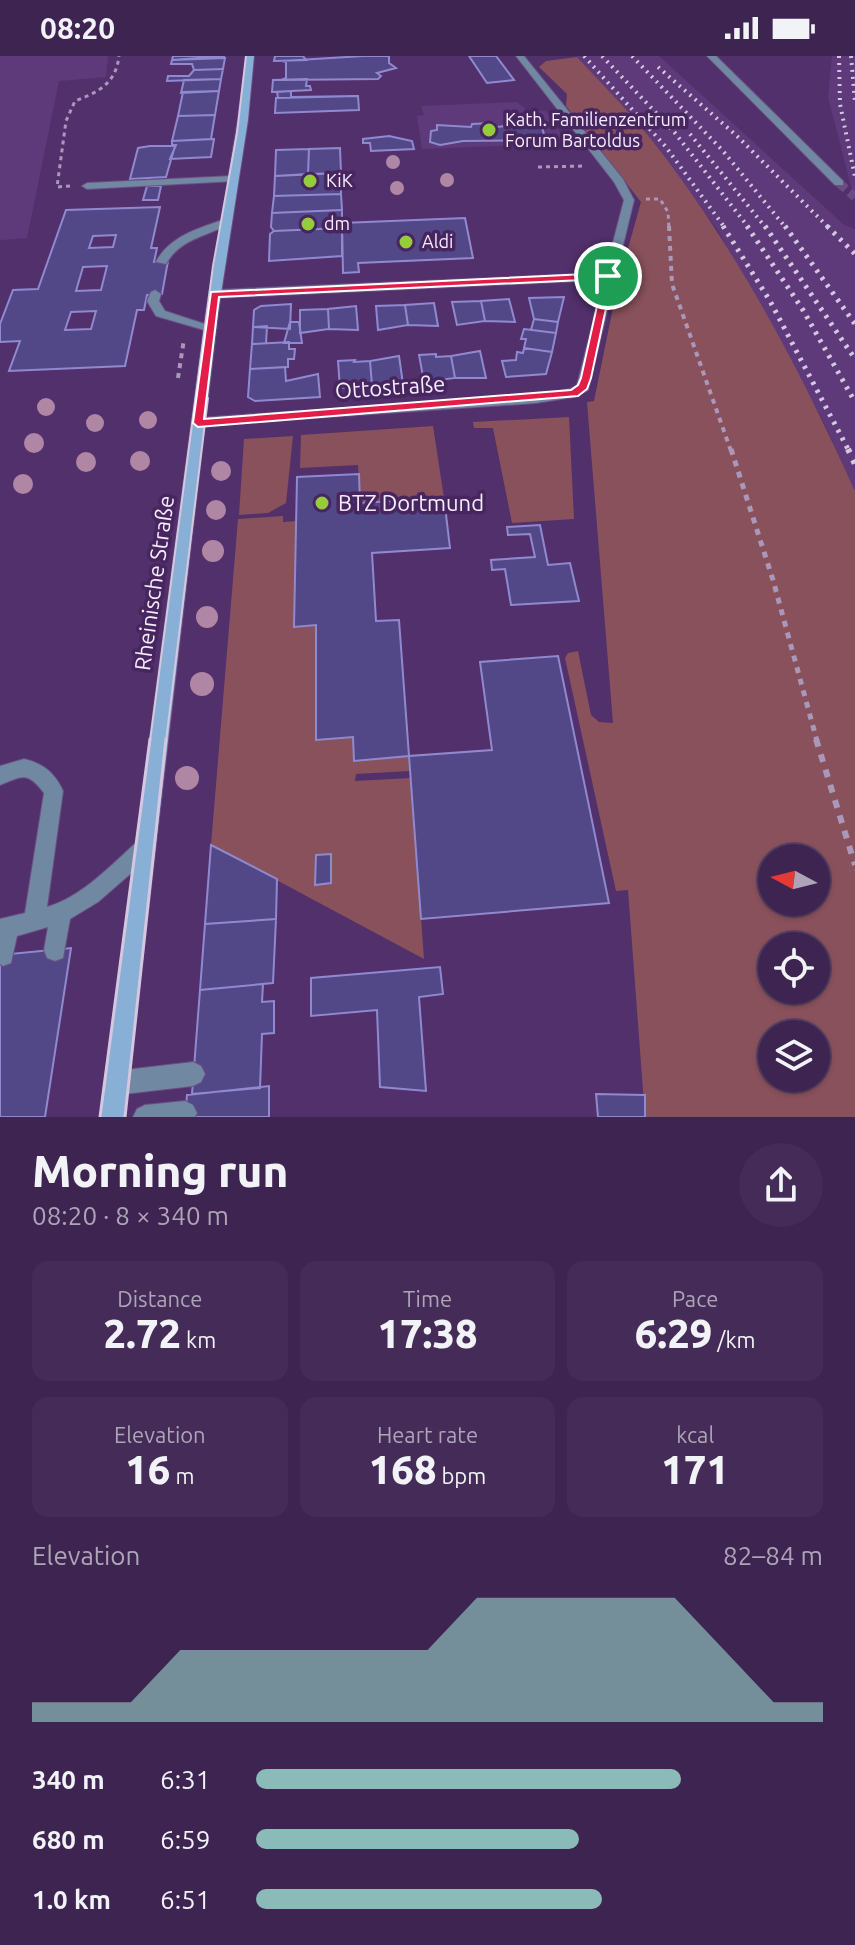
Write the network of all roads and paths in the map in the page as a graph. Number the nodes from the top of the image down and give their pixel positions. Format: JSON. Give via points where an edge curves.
{"nodes":[{"id":1,"x":119,"y":56,"type":"edge"},
{"id":2,"x":250,"y":56,"type":"edge"},
{"id":3,"x":520,"y":56,"type":"edge"},
{"id":4,"x":711,"y":56,"type":"edge"},
{"id":5,"x":538,"y":167,"type":"dead end"},
{"id":6,"x":583,"y":167,"type":"dead end"},
{"id":7,"x":232,"y":179,"type":"junction"},
{"id":8,"x":839,"y":183,"type":"tunnel mouth"},
{"id":9,"x":87,"y":186,"type":"joint"},
{"id":10,"x":629,"y":200,"type":"junction"},
{"id":11,"x":225,"y":222,"type":"junction"},
{"id":12,"x":162,"y":262,"type":"dead end"},
{"id":13,"x":608,"y":276,"type":"junction"},
{"id":14,"x":155,"y":294,"type":"dead end"},
{"id":15,"x":215,"y":294,"type":"junction"},
{"id":16,"x":188,"y":320,"type":"junction"},
{"id":17,"x":211,"y":328,"type":"junction"},
{"id":18,"x":178,"y":378,"type":"dead end"},
{"id":19,"x":198,"y":423,"type":"junction"},
{"id":20,"x":0,"y":776,"type":"edge"},
{"id":21,"x":145,"y":848,"type":"junction"},
{"id":22,"x":855,"y":865,"type":"edge"},
{"id":23,"x":61,"y":913,"type":"junction"},
{"id":24,"x":34,"y":921,"type":"junction"},
{"id":25,"x":4,"y":929,"type":"edge"},
{"id":26,"x":55,"y":950,"type":"dead end"},
{"id":27,"x":3,"y":955,"type":"dead end"},
{"id":28,"x":193,"y":1074,"type":"dead end"},
{"id":29,"x":116,"y":1083,"type":"junction"},
{"id":30,"x":185,"y":1113,"type":"dead end"},
{"id":31,"x":112,"y":1117,"type":"edge"},
{"id":32,"x":145,"y":1117,"type":"edge"}],
"edges":[{"from":1,"to":9,"type":"path","via":[[107,87],[75,101],[66,121],[57,187]]},
{"from":2,"to":7,"type":"main road","name":"Rheinische Straße"},
{"from":3,"to":10,"type":"street"},
{"from":4,"to":8,"type":"street"},
{"from":5,"to":6,"type":"path"},
{"from":7,"to":9,"type":"street"},
{"from":7,"to":11,"type":"main road","name":"Rheinische Straße"},
{"from":10,"to":13,"type":"street"},
{"from":10,"to":22,"type":"path","via":[[660,199],[668,212],[672,284],[769,565]]},
{"from":11,"to":12,"type":"street","via":[[173,244]]},
{"from":11,"to":15,"type":"main road","name":"Rheinische Straße"},
{"from":13,"to":15,"type":"street"},
{"from":13,"to":19,"type":"street","name":"Ottostraße","via":[[583,387],[574,393]]},
{"from":14,"to":16,"type":"street","via":[[160,313]]},
{"from":15,"to":17,"type":"main road","name":"Rheinische Straße"},
{"from":16,"to":17,"type":"street"},
{"from":16,"to":18,"type":"path"},
{"from":17,"to":19,"type":"main road","name":"Rheinische Straße"},
{"from":19,"to":21,"type":"main road","name":"Rheinische Straße"},
{"from":20,"to":24,"type":"street","via":[[14,768],[34,768],[54,791]]},
{"from":21,"to":23,"type":"street","via":[[91,895]]},
{"from":21,"to":29,"type":"main road","name":"Rheinische Straße"},
{"from":23,"to":24,"type":"street"},
{"from":23,"to":26,"type":"street"},
{"from":24,"to":25,"type":"street"},
{"from":25,"to":27,"type":"street"},
{"from":28,"to":29,"type":"street"},
{"from":29,"to":31,"type":"main road","name":"Rheinische Straße"},
{"from":30,"to":32,"type":"street"}]}
